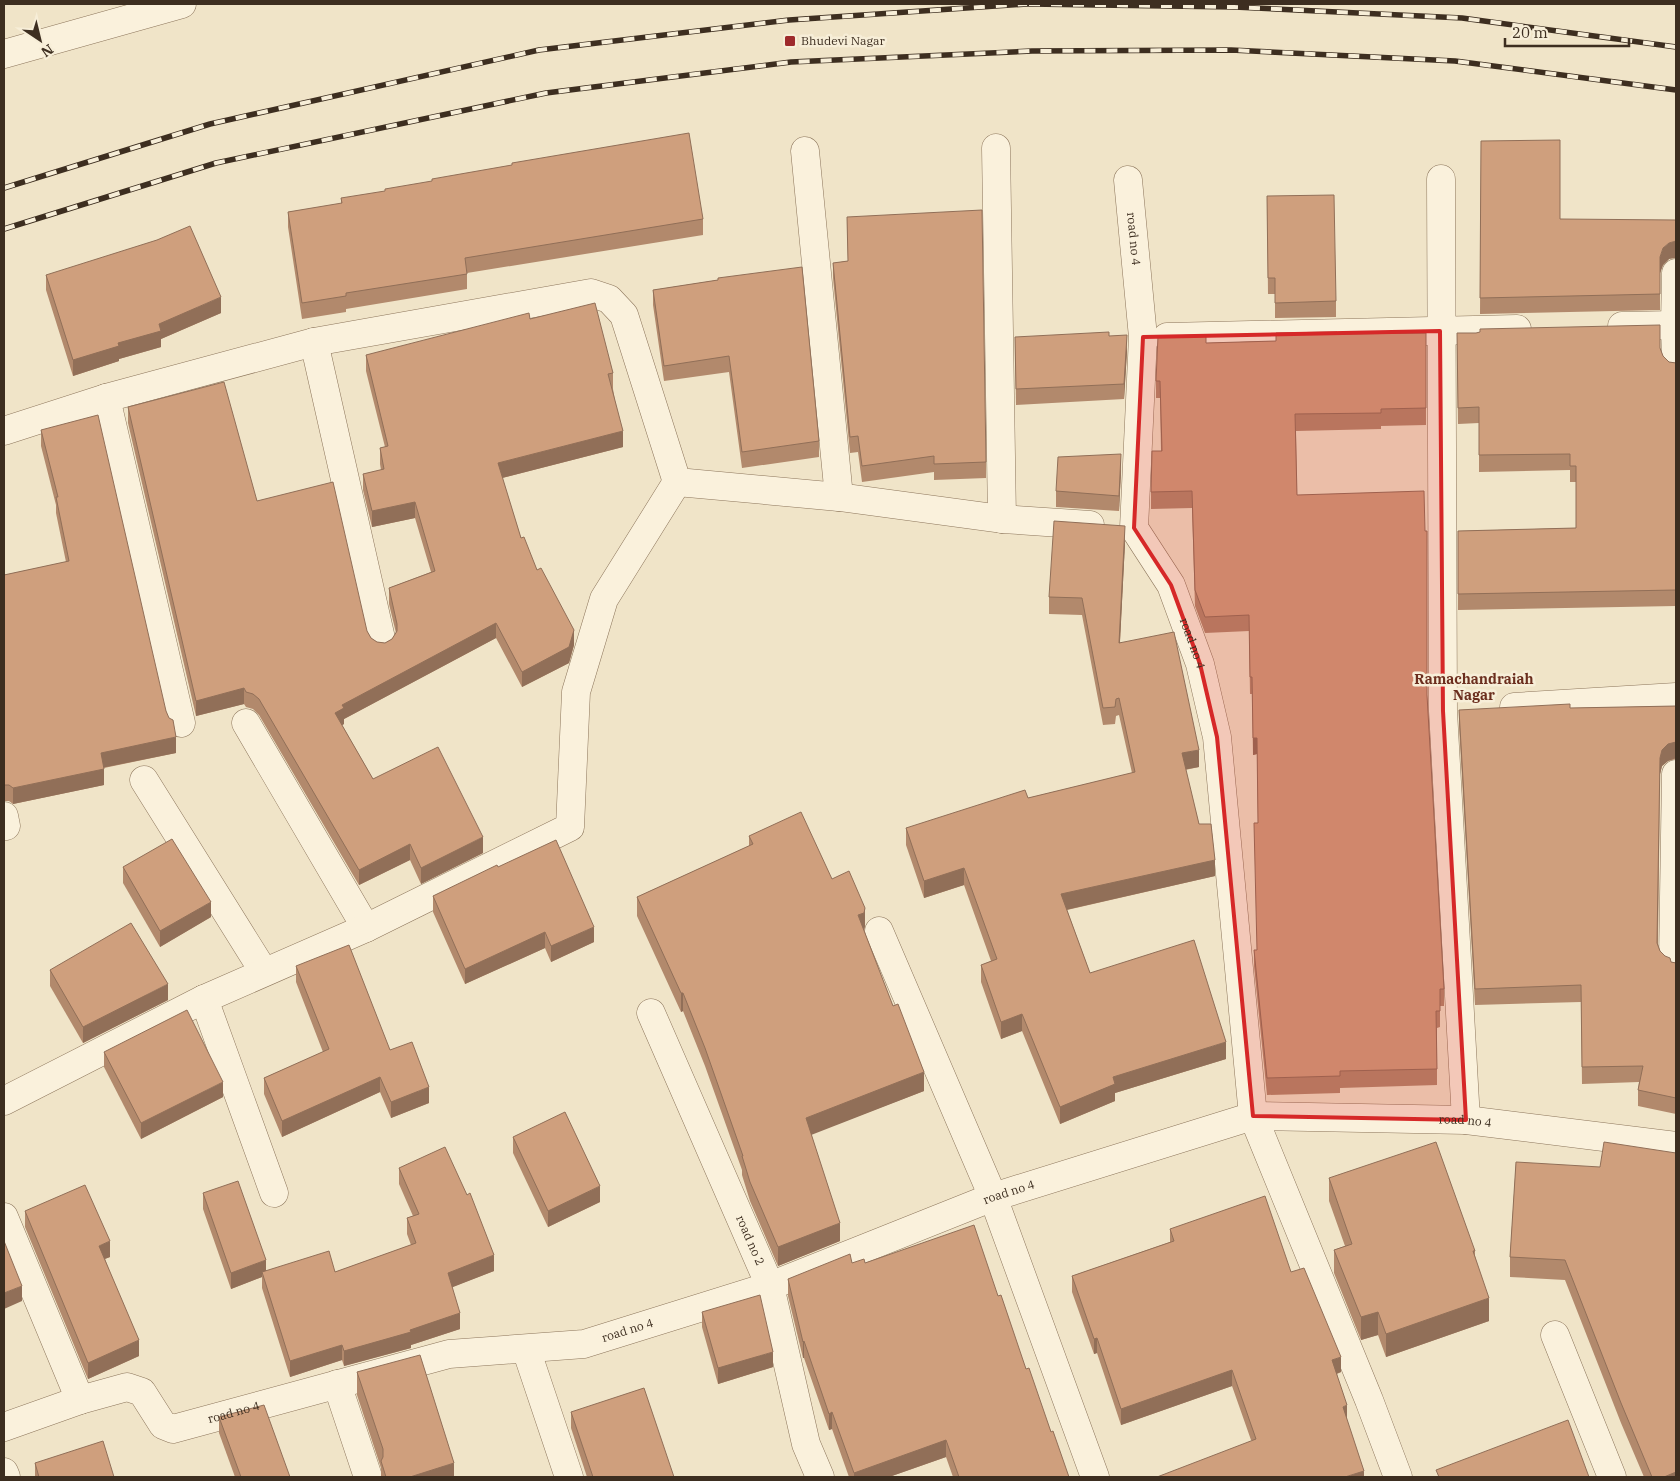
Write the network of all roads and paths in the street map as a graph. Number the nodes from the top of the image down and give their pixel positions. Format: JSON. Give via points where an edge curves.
{"nodes":[{"id":1,"x":182,"y":4,"type":"edge"},
{"id":2,"x":112,"y":13,"type":"edge"},
{"id":3,"x":4,"y":54,"type":"edge"},
{"id":4,"x":996,"y":148,"type":"dead end"},
{"id":5,"x":805,"y":151,"type":"dead end"},
{"id":6,"x":1441,"y":179,"type":"dead end"},
{"id":7,"x":1128,"y":180,"type":"dead end"},
{"id":8,"x":1676,"y":273,"type":"edge"},
{"id":9,"x":1675,"y":325,"type":"edge"},
{"id":10,"x":1597,"y":327,"type":"edge"},
{"id":11,"x":1538,"y":328,"type":"edge"},
{"id":12,"x":1440,"y":331,"type":"junction"},
{"id":13,"x":1143,"y":338,"type":"junction"},
{"id":14,"x":314,"y":342,"type":"junction"},
{"id":15,"x":1676,"y":364,"type":"edge"},
{"id":16,"x":106,"y":398,"type":"junction"},
{"id":17,"x":4,"y":431,"type":"edge"},
{"id":18,"x":677,"y":482,"type":"junction"},
{"id":19,"x":839,"y":497,"type":"junction"},
{"id":20,"x":1002,"y":519,"type":"junction"},
{"id":21,"x":1134,"y":528,"type":"junction"},
{"id":22,"x":382,"y":643,"type":"edge"},
{"id":23,"x":1676,"y":697,"type":"edge"},
{"id":24,"x":1443,"y":711,"type":"junction"},
{"id":25,"x":246,"y":723,"type":"dead end"},
{"id":26,"x":181,"y":724,"type":"dead end"},
{"id":27,"x":1676,"y":774,"type":"edge"},
{"id":28,"x":144,"y":780,"type":"dead end"},
{"id":29,"x":366,"y":928,"type":"junction"},
{"id":30,"x":879,"y":931,"type":"dead end"},
{"id":31,"x":1673,"y":959,"type":"dead end"},
{"id":32,"x":264,"y":972,"type":"junction"},
{"id":33,"x":204,"y":999,"type":"junction"},
{"id":34,"x":651,"y":1013,"type":"dead end"},
{"id":35,"x":4,"y":1101,"type":"edge"},
{"id":36,"x":1253,"y":1116,"type":"junction"},
{"id":37,"x":1466,"y":1120,"type":"junction"},
{"id":38,"x":1676,"y":1146,"type":"edge"},
{"id":39,"x":274,"y":1193,"type":"dead end"},
{"id":40,"x":993,"y":1197,"type":"junction"},
{"id":41,"x":4,"y":1217,"type":"edge"},
{"id":42,"x":770,"y":1286,"type":"junction"},
{"id":43,"x":1555,"y":1335,"type":"dead end"},
{"id":44,"x":526,"y":1349,"type":"junction"},
{"id":45,"x":337,"y":1384,"type":"junction"},
{"id":46,"x":80,"y":1400,"type":"junction"},
{"id":47,"x":4,"y":1427,"type":"edge"},
{"id":48,"x":4,"y":1472,"type":"edge"},
{"id":49,"x":6,"y":1477,"type":"edge"},
{"id":50,"x":368,"y":1477,"type":"edge"},
{"id":51,"x":569,"y":1477,"type":"edge"},
{"id":52,"x":820,"y":1477,"type":"edge"},
{"id":53,"x":1095,"y":1477,"type":"edge"},
{"id":54,"x":1398,"y":1477,"type":"edge"},
{"id":55,"x":1612,"y":1477,"type":"edge"}],
"edges":[{"from":1,"to":2,"type":"street"},
{"from":2,"to":3,"type":"street"},
{"from":4,"to":20,"type":"street"},
{"from":5,"to":19,"type":"street"},
{"from":6,"to":12,"type":"street"},
{"from":7,"to":13,"type":"street","name":"road no 4"},
{"from":8,"to":9,"type":"street"},
{"from":9,"to":10,"type":"street"},
{"from":9,"to":15,"type":"street"},
{"from":11,"to":12,"type":"street"},
{"from":12,"to":13,"type":"street"},
{"from":12,"to":24,"type":"street"},
{"from":13,"to":21,"type":"street","name":"road no 4"},
{"from":14,"to":16,"type":"street"},
{"from":14,"to":18,"type":"street","via":[[591,293],[609,298],[624,315]]},
{"from":14,"to":22,"type":"street"},
{"from":16,"to":17,"type":"street"},
{"from":16,"to":26,"type":"street"},
{"from":18,"to":19,"type":"street"},
{"from":18,"to":29,"type":"street","via":[[604,599],[576,692],[570,827]]},
{"from":19,"to":20,"type":"street"},
{"from":20,"to":21,"type":"street"},
{"from":21,"to":36,"type":"street","name":"road no 4","via":[[1171,585],[1200,664],[1217,737]]},
{"from":23,"to":24,"type":"street"},
{"from":24,"to":37,"type":"street"},
{"from":25,"to":29,"type":"street"},
{"from":27,"to":31,"type":"street"},
{"from":28,"to":32,"type":"street"},
{"from":29,"to":32,"type":"street"},
{"from":30,"to":40,"type":"street"},
{"from":32,"to":33,"type":"street"},
{"from":33,"to":35,"type":"street"},
{"from":33,"to":39,"type":"street"},
{"from":34,"to":42,"type":"street","name":"road no 2"},
{"from":36,"to":37,"type":"street","name":"road no 4"},
{"from":36,"to":40,"type":"street","name":"road no 4"},
{"from":36,"to":54,"type":"street","name":"road no 4"},
{"from":37,"to":38,"type":"street","name":"road no 4"},
{"from":40,"to":42,"type":"street","name":"road no 4"},
{"from":40,"to":53,"type":"street"},
{"from":41,"to":46,"type":"street"},
{"from":42,"to":44,"type":"street","name":"road no 4","via":[[584,1344]]},
{"from":42,"to":52,"type":"street","name":"road no 2","via":[[806,1444]]},
{"from":43,"to":55,"type":"street"},
{"from":44,"to":45,"type":"street","name":"road no 4","via":[[449,1354]]},
{"from":44,"to":51,"type":"street"},
{"from":45,"to":46,"type":"street","name":"road no 4","via":[[173,1429],[163,1425],[142,1392],[128,1387]]},
{"from":45,"to":50,"type":"street"},
{"from":46,"to":47,"type":"street","name":"road no 4"},
{"from":48,"to":49,"type":"street"}]}
